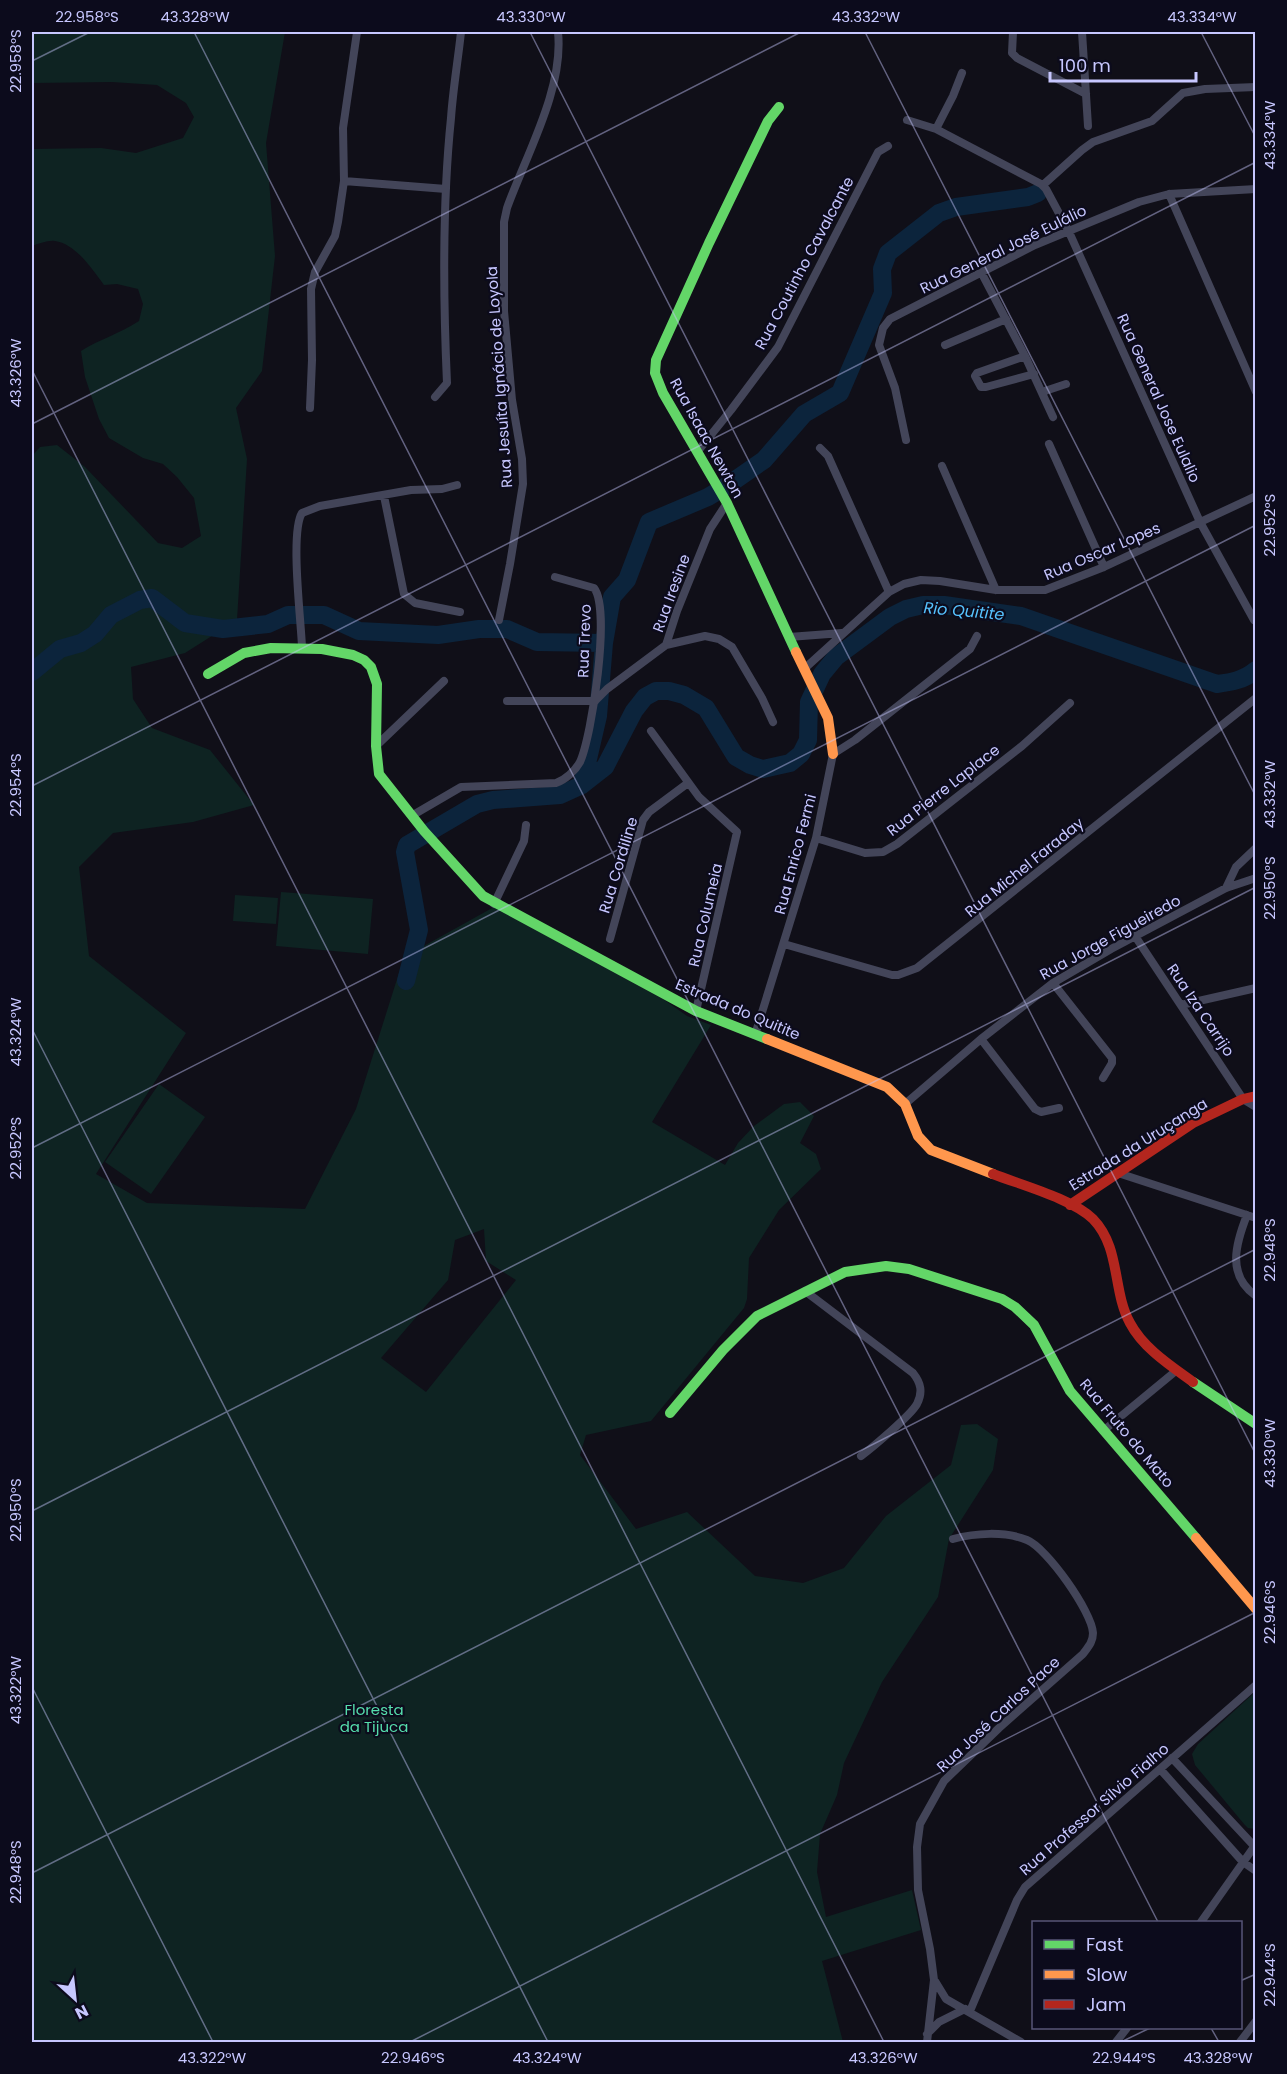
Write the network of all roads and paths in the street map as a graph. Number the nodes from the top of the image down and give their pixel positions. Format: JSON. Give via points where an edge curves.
{"nodes":[{"id":1,"x":357,"y":32,"type":"edge"},
{"id":2,"x":461,"y":32,"type":"edge"},
{"id":3,"x":558,"y":32,"type":"edge"},
{"id":4,"x":1014,"y":32,"type":"edge"},
{"id":5,"x":1083,"y":32,"type":"edge"},
{"id":6,"x":962,"y":73,"type":"dead end"},
{"id":7,"x":1256,"y":87,"type":"edge"},
{"id":8,"x":1086,"y":94,"type":"junction"},
{"id":9,"x":778,"y":107,"type":"dead end"},
{"id":10,"x":907,"y":120,"type":"dead end"},
{"id":11,"x":1088,"y":126,"type":"dead end"},
{"id":12,"x":936,"y":129,"type":"junction"},
{"id":13,"x":888,"y":146,"type":"dead end"},
{"id":14,"x":344,"y":181,"type":"junction"},
{"id":15,"x":1043,"y":185,"type":"junction"},
{"id":16,"x":446,"y":189,"type":"junction"},
{"id":17,"x":1256,"y":189,"type":"edge"},
{"id":18,"x":1169,"y":194,"type":"junction"},
{"id":19,"x":1069,"y":232,"type":"junction"},
{"id":20,"x":981,"y":272,"type":"junction"},
{"id":21,"x":1006,"y":319,"type":"junction"},
{"id":22,"x":945,"y":345,"type":"dead end"},
{"id":23,"x":1025,"y":356,"type":"junction"},
{"id":24,"x":1034,"y":374,"type":"junction"},
{"id":25,"x":1066,"y":384,"type":"dead end"},
{"id":26,"x":1042,"y":392,"type":"junction"},
{"id":27,"x":1256,"y":392,"type":"edge"},
{"id":28,"x":435,"y":397,"type":"dead end"},
{"id":29,"x":310,"y":408,"type":"dead end"},
{"id":30,"x":1053,"y":417,"type":"dead end"},
{"id":31,"x":906,"y":440,"type":"dead end"},
{"id":32,"x":1049,"y":444,"type":"dead end"},
{"id":33,"x":819,"y":448,"type":"dead end"},
{"id":34,"x":698,"y":451,"type":"junction"},
{"id":35,"x":942,"y":466,"type":"dead end"},
{"id":36,"x":457,"y":485,"type":"dead end"},
{"id":37,"x":384,"y":496,"type":"junction"},
{"id":38,"x":1256,"y":496,"type":"edge"},
{"id":39,"x":725,"y":500,"type":"junction"},
{"id":40,"x":1200,"y":522,"type":"junction"},
{"id":41,"x":1104,"y":567,"type":"junction"},
{"id":42,"x":555,"y":577,"type":"dead end"},
{"id":43,"x":996,"y":590,"type":"junction"},
{"id":44,"x":889,"y":592,"type":"junction"},
{"id":45,"x":460,"y":612,"type":"dead end"},
{"id":46,"x":499,"y":620,"type":"dead end"},
{"id":47,"x":1254,"y":620,"type":"edge"},
{"id":48,"x":842,"y":633,"type":"junction"},
{"id":49,"x":977,"y":636,"type":"dead end"},
{"id":50,"x":789,"y":637,"type":"junction"},
{"id":51,"x":666,"y":645,"type":"junction"},
{"id":52,"x":302,"y":647,"type":"junction"},
{"id":53,"x":806,"y":673,"type":"junction"},
{"id":54,"x":208,"y":674,"type":"dead end"},
{"id":55,"x":444,"y":681,"type":"dead end"},
{"id":56,"x":1256,"y":698,"type":"edge"},
{"id":57,"x":596,"y":699,"type":"junction"},
{"id":58,"x":507,"y":701,"type":"dead end"},
{"id":59,"x":1070,"y":704,"type":"dead end"},
{"id":60,"x":773,"y":722,"type":"dead end"},
{"id":61,"x":651,"y":731,"type":"dead end"},
{"id":62,"x":376,"y":746,"type":"junction"},
{"id":63,"x":833,"y":754,"type":"junction"},
{"id":64,"x":688,"y":783,"type":"junction"},
{"id":65,"x":413,"y":815,"type":"junction"},
{"id":66,"x":526,"y":825,"type":"dead end"},
{"id":67,"x":816,"y":838,"type":"junction"},
{"id":68,"x":1256,"y":848,"type":"edge"},
{"id":69,"x":1256,"y":878,"type":"edge"},
{"id":70,"x":1226,"y":888,"type":"junction"},
{"id":71,"x":494,"y":904,"type":"junction"},
{"id":72,"x":1135,"y":936,"type":"junction"},
{"id":73,"x":610,"y":939,"type":"dead end"},
{"id":74,"x":784,"y":944,"type":"junction"},
{"id":75,"x":1053,"y":983,"type":"junction"},
{"id":76,"x":1256,"y":988,"type":"edge"},
{"id":77,"x":1181,"y":1005,"type":"junction"},
{"id":78,"x":696,"y":1011,"type":"junction"},
{"id":79,"x":755,"y":1035,"type":"junction"},
{"id":80,"x":981,"y":1039,"type":"junction"},
{"id":81,"x":1103,"y":1078,"type":"dead end"},
{"id":82,"x":1256,"y":1096,"type":"edge"},
{"id":83,"x":1243,"y":1099,"type":"junction"},
{"id":84,"x":905,"y":1104,"type":"junction"},
{"id":85,"x":1256,"y":1107,"type":"edge"},
{"id":86,"x":1059,"y":1108,"type":"dead end"},
{"id":87,"x":1118,"y":1173,"type":"junction"},
{"id":88,"x":1070,"y":1204,"type":"junction"},
{"id":89,"x":1251,"y":1216,"type":"edge"},
{"id":90,"x":805,"y":1291,"type":"junction"},
{"id":91,"x":1256,"y":1296,"type":"edge"},
{"id":92,"x":1177,"y":1370,"type":"junction"},
{"id":93,"x":670,"y":1413,"type":"dead end"},
{"id":94,"x":1256,"y":1424,"type":"edge"},
{"id":95,"x":1103,"y":1431,"type":"junction"},
{"id":96,"x":861,"y":1456,"type":"dead end"},
{"id":97,"x":953,"y":1539,"type":"dead end"},
{"id":98,"x":1256,"y":1609,"type":"edge"},
{"id":99,"x":1256,"y":1685,"type":"edge"},
{"id":100,"x":1172,"y":1758,"type":"junction"},
{"id":101,"x":1160,"y":1769,"type":"junction"},
{"id":102,"x":1255,"y":1846,"type":"edge"},
{"id":103,"x":1244,"y":1862,"type":"junction"},
{"id":104,"x":1256,"y":1871,"type":"edge"},
{"id":105,"x":1202,"y":1921,"type":"edge"},
{"id":106,"x":934,"y":1980,"type":"junction"},
{"id":107,"x":967,"y":2010,"type":"junction"},
{"id":108,"x":1256,"y":2021,"type":"edge"},
{"id":109,"x":1126,"y":2029,"type":"edge"},
{"id":110,"x":927,"y":2039,"type":"edge"},
{"id":111,"x":1022,"y":2043,"type":"edge"},
{"id":112,"x":1116,"y":2043,"type":"edge"},
{"id":113,"x":1240,"y":2043,"type":"edge"}],
"edges":[{"from":1,"to":14,"type":"street","via":[[343,128]]},
{"from":2,"to":16,"type":"street"},
{"from":3,"to":46,"type":"street","name":"Rua Jesuíta Ignácio de Loyola","via":[[554,80],[504,222],[504,311],[523,484]]},
{"from":4,"to":8,"type":"street","via":[[1012,53],[1017,58]]},
{"from":5,"to":8,"type":"street"},
{"from":6,"to":12,"type":"street"},
{"from":7,"to":15,"type":"street","via":[[1183,93],[1152,121],[1093,142]]},
{"from":8,"to":11,"type":"street"},
{"from":9,"to":34,"type":"street","name":"Rua Isaac Newton","via":[[714,232],[655,366],[663,393]]},
{"from":10,"to":12,"type":"street"},
{"from":12,"to":15,"type":"street"},
{"from":13,"to":34,"type":"street","name":"Rua Coutinho Cavalcante","via":[[878,153],[778,346]]},
{"from":14,"to":16,"type":"street"},
{"from":14,"to":29,"type":"street","via":[[335,236],[315,272],[311,289]]},
{"from":15,"to":19,"type":"street","name":"Rua General Jose Eulalio"},
{"from":16,"to":28,"type":"street","via":[[447,383]]},
{"from":17,"to":18,"type":"street","name":"Rua General José Eulálio"},
{"from":18,"to":19,"type":"street","name":"Rua General José Eulálio","via":[[1117,210]]},
{"from":18,"to":27,"type":"street"},
{"from":19,"to":20,"type":"street","name":"Rua General José Eulálio"},
{"from":19,"to":40,"type":"street","name":"Rua General Jose Eulalio"},
{"from":20,"to":21,"type":"street"},
{"from":20,"to":31,"type":"street","name":"Rua General José Eulálio","via":[[890,319],[883,328],[879,345],[896,388]]},
{"from":21,"to":22,"type":"street"},
{"from":21,"to":23,"type":"street"},
{"from":23,"to":24,"type":"street"},
{"from":23,"to":24,"type":"street","via":[[977,373],[976,380],[986,387]]},
{"from":24,"to":26,"type":"street"},
{"from":25,"to":26,"type":"street"},
{"from":26,"to":30,"type":"street"},
{"from":32,"to":41,"type":"street"},
{"from":33,"to":44,"type":"street","via":[[828,456]]},
{"from":34,"to":39,"type":"street","name":"Rua Isaac Newton"},
{"from":35,"to":43,"type":"street"},
{"from":36,"to":37,"type":"street"},
{"from":37,"to":45,"type":"street","via":[[404,594],[415,603]]},
{"from":37,"to":52,"type":"street","via":[[320,506],[303,513],[298,525],[297,573]]},
{"from":38,"to":40,"type":"street","name":"Rua Oscar Lopes"},
{"from":39,"to":50,"type":"street","name":"Rua Isaac Newton"},
{"from":39,"to":51,"type":"street","name":"Rua Iresine"},
{"from":40,"to":41,"type":"street","name":"Rua Oscar Lopes"},
{"from":40,"to":47,"type":"street","name":"Rua General Jose Eulalio"},
{"from":41,"to":43,"type":"street","name":"Rua Oscar Lopes","via":[[1045,590]]},
{"from":42,"to":57,"type":"street","name":"Rua Trevo","via":[[594,588],[598,594]]},
{"from":43,"to":44,"type":"street","name":"Rua Oscar Lopes","via":[[921,580]]},
{"from":44,"to":48,"type":"street","name":"Rua Oscar Lopes"},
{"from":48,"to":50,"type":"street"},
{"from":48,"to":53,"type":"street","name":"Rua Oscar Lopes"},
{"from":49,"to":63,"type":"street","via":[[970,649]]},
{"from":50,"to":53,"type":"street","name":"Rua Isaac Newton"},
{"from":51,"to":57,"type":"street","name":"Rua Iresine"},
{"from":51,"to":60,"type":"street","via":[[705,636],[732,647]]},
{"from":52,"to":54,"type":"street","name":"Estrada do Quitite","via":[[247,652]]},
{"from":52,"to":62,"type":"street","name":"Estrada do Quitite","via":[[355,657],[371,667],[377,684]]},
{"from":53,"to":63,"type":"street","name":"Rua Isaac Newton","via":[[828,718]]},
{"from":55,"to":62,"type":"street"},
{"from":56,"to":74,"type":"street","name":"Rua Michel Faraday","via":[[917,968],[892,975]]},
{"from":57,"to":58,"type":"street"},
{"from":57,"to":65,"type":"street","name":"Rua Trevo","via":[[579,763],[562,781],[461,787]]},
{"from":59,"to":67,"type":"street","name":"Rua Pierre Laplace","via":[[1013,753],[883,852],[865,853]]},
{"from":61,"to":64,"type":"street"},
{"from":62,"to":65,"type":"street","name":"Estrada do Quitite","via":[[379,774]]},
{"from":63,"to":67,"type":"street","name":"Rua Enrico Fermi"},
{"from":64,"to":73,"type":"street","name":"Rua Cordiline","via":[[643,820]]},
{"from":64,"to":78,"type":"street","name":"Rua Columeia","via":[[737,832]]},
{"from":65,"to":71,"type":"street","name":"Estrada do Quitite","via":[[477,891]]},
{"from":66,"to":71,"type":"street","via":[[524,841]]},
{"from":67,"to":74,"type":"street","name":"Rua Enrico Fermi"},
{"from":68,"to":70,"type":"street","via":[[1236,867]]},
{"from":69,"to":70,"type":"street","name":"Rua Jorge Figueiredo"},
{"from":70,"to":72,"type":"street","name":"Rua Jorge Figueiredo"},
{"from":71,"to":78,"type":"street","name":"Estrada do Quitite"},
{"from":72,"to":75,"type":"street","name":"Rua Jorge Figueiredo"},
{"from":72,"to":77,"type":"street","name":"Rua Iza Carrijo"},
{"from":74,"to":79,"type":"street","name":"Rua Enrico Fermi"},
{"from":75,"to":80,"type":"street","name":"Rua Jorge Figueiredo"},
{"from":75,"to":81,"type":"street","via":[[1112,1058]]},
{"from":76,"to":77,"type":"street"},
{"from":77,"to":83,"type":"street","name":"Rua Iza Carrijo"},
{"from":78,"to":79,"type":"street","name":"Estrada do Quitite"},
{"from":79,"to":84,"type":"street","name":"Estrada do Quitite","via":[[887,1087]]},
{"from":80,"to":84,"type":"street","name":"Rua Jorge Figueiredo"},
{"from":80,"to":86,"type":"street","via":[[1035,1109],[1041,1112]]},
{"from":82,"to":83,"type":"street","name":"Estrada da Uruçanga"},
{"from":83,"to":85,"type":"street"},
{"from":83,"to":87,"type":"street","name":"Estrada da Uruçanga","via":[[1193,1123]]},
{"from":84,"to":88,"type":"street","name":"Estrada do Quitite","via":[[918,1136],[931,1150]]},
{"from":87,"to":88,"type":"street","name":"Estrada da Uruçanga"},
{"from":87,"to":89,"type":"street"},
{"from":88,"to":92,"type":"street","name":"Estrada do Quitite","via":[[1092,1218],[1104,1237],[1134,1332]]},
{"from":89,"to":91,"type":"street","via":[[1235,1251],[1240,1276],[1248,1291]]},
{"from":90,"to":93,"type":"street","name":"Rua Fruto do Mato","via":[[757,1316],[742,1329]]},
{"from":90,"to":95,"type":"street","name":"Rua Fruto do Mato","via":[[845,1272],[886,1266],[909,1269],[1002,1299],[1034,1325],[1070,1391]]},
{"from":90,"to":96,"type":"street","via":[[920,1382],[917,1406]]},
{"from":92,"to":94,"type":"street","name":"Estrada do Quitite"},
{"from":92,"to":95,"type":"street"},
{"from":95,"to":98,"type":"street","name":"Rua Fruto do Mato"},
{"from":97,"to":106,"type":"street","name":"Rua José Carlos Pace","via":[[967,1535],[1010,1536],[1036,1545],[1071,1588],[1093,1633],[1092,1643],[1083,1653],[944,1781],[920,1824],[918,1890]]},
{"from":99,"to":100,"type":"street","name":"Rua Professor Sílvio Fialho"},
{"from":100,"to":101,"type":"street","name":"Rua Professor Sílvio Fialho"},
{"from":100,"to":102,"type":"street"},
{"from":101,"to":103,"type":"street"},
{"from":101,"to":107,"type":"street","name":"Rua Professor Sílvio Fialho","via":[[1025,1887]]},
{"from":102,"to":103,"type":"street"},
{"from":103,"to":104,"type":"street"},
{"from":103,"to":105,"type":"street"},
{"from":106,"to":107,"type":"street","via":[[942,1996]]},
{"from":106,"to":110,"type":"street","name":"Rua José Carlos Pace"},
{"from":107,"to":110,"type":"street","via":[[939,2022]]},
{"from":107,"to":111,"type":"street"},
{"from":108,"to":113,"type":"street"},
{"from":109,"to":112,"type":"street"}]}
